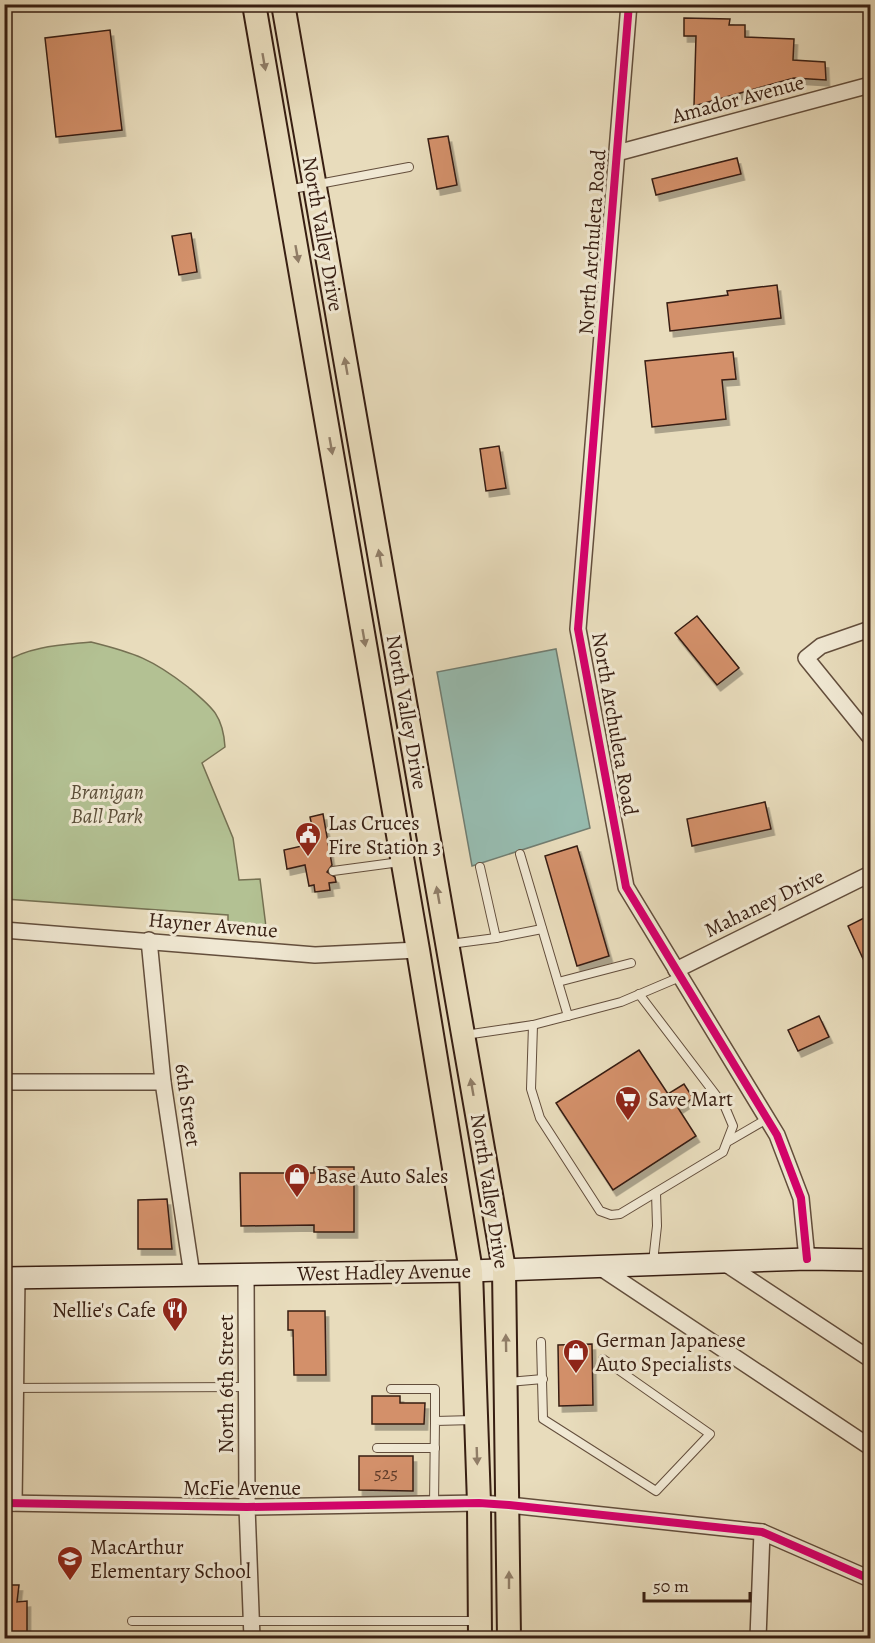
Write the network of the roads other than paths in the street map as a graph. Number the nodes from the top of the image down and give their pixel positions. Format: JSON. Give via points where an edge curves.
{"nodes":[{"id":1,"x":254,"y":4,"type":"edge"},
{"id":2,"x":283,"y":4,"type":"edge"},
{"id":3,"x":628,"y":4,"type":"edge"},
{"id":4,"x":870,"y":85,"type":"edge"},
{"id":5,"x":617,"y":153,"type":"junction"},
{"id":6,"x":409,"y":167,"type":"dead end"},
{"id":7,"x":315,"y":185,"type":"junction"},
{"id":8,"x":286,"y":190,"type":"junction"},
{"id":9,"x":870,"y":629,"type":"edge"},
{"id":10,"x":870,"y":737,"type":"edge"},
{"id":11,"x":520,"y":854,"type":"dead end"},
{"id":12,"x":403,"y":861,"type":"junction"},
{"id":13,"x":480,"y":867,"type":"dead end"},
{"id":14,"x":333,"y":871,"type":"dead end"},
{"id":15,"x":870,"y":874,"type":"edge"},
{"id":16,"x":542,"y":929,"type":"junction"},
{"id":17,"x":4,"y":930,"type":"edge"},
{"id":18,"x":496,"y":938,"type":"junction"},
{"id":19,"x":148,"y":940,"type":"junction"},
{"id":20,"x":447,"y":944,"type":"junction"},
{"id":21,"x":418,"y":950,"type":"junction"},
{"id":22,"x":631,"y":963,"type":"dead end"},
{"id":23,"x":678,"y":973,"type":"junction"},
{"id":24,"x":558,"y":982,"type":"junction"},
{"id":25,"x":639,"y":994,"type":"junction"},
{"id":26,"x":568,"y":1016,"type":"junction"},
{"id":27,"x":533,"y":1025,"type":"junction"},
{"id":28,"x":463,"y":1035,"type":"junction"},
{"id":29,"x":4,"y":1082,"type":"edge"},
{"id":30,"x":163,"y":1082,"type":"junction"},
{"id":31,"x":767,"y":1119,"type":"junction"},
{"id":32,"x":729,"y":1141,"type":"junction"},
{"id":33,"x":656,"y":1192,"type":"junction"},
{"id":34,"x":807,"y":1259,"type":"junction"},
{"id":35,"x":870,"y":1260,"type":"edge"},
{"id":36,"x":722,"y":1261,"type":"junction"},
{"id":37,"x":652,"y":1263,"type":"junction"},
{"id":38,"x":596,"y":1265,"type":"junction"},
{"id":39,"x":504,"y":1269,"type":"junction"},
{"id":40,"x":471,"y":1271,"type":"junction"},
{"id":41,"x":246,"y":1274,"type":"junction"},
{"id":42,"x":192,"y":1275,"type":"junction"},
{"id":43,"x":11,"y":1278,"type":"edge"},
{"id":44,"x":541,"y":1342,"type":"dead end"},
{"id":45,"x":603,"y":1359,"type":"dead end"},
{"id":46,"x":870,"y":1359,"type":"edge"},
{"id":47,"x":543,"y":1379,"type":"junction"},
{"id":48,"x":506,"y":1382,"type":"junction"},
{"id":49,"x":247,"y":1387,"type":"junction"},
{"id":50,"x":10,"y":1388,"type":"edge"},
{"id":51,"x":391,"y":1389,"type":"dead end"},
{"id":52,"x":476,"y":1420,"type":"junction"},
{"id":53,"x":435,"y":1421,"type":"junction"},
{"id":54,"x":870,"y":1447,"type":"edge"},
{"id":55,"x":377,"y":1448,"type":"dead end"},
{"id":56,"x":435,"y":1448,"type":"junction"},
{"id":57,"x":9,"y":1503,"type":"edge"},
{"id":58,"x":479,"y":1503,"type":"junction"},
{"id":59,"x":434,"y":1504,"type":"junction"},
{"id":60,"x":508,"y":1505,"type":"junction"},
{"id":61,"x":247,"y":1507,"type":"junction"},
{"id":62,"x":762,"y":1532,"type":"junction"},
{"id":63,"x":870,"y":1579,"type":"edge"},
{"id":64,"x":132,"y":1621,"type":"dead end"},
{"id":65,"x":252,"y":1621,"type":"junction"},
{"id":66,"x":480,"y":1630,"type":"edge"},
{"id":67,"x":252,"y":1638,"type":"edge"},
{"id":68,"x":509,"y":1638,"type":"edge"},
{"id":69,"x":758,"y":1638,"type":"edge"}],
"edges":[{"from":1,"to":8,"type":"main road","name":"North Valley Drive","one_way":true},
{"from":2,"to":7,"type":"main road","name":"North Valley Drive"},
{"from":3,"to":5,"type":"street","name":"North Archuleta Road"},
{"from":4,"to":5,"type":"street","name":"Amador Avenue"},
{"from":5,"to":23,"type":"street","name":"North Archuleta Road","via":[[578,629],[626,887]]},
{"from":6,"to":7,"type":"lane"},
{"from":7,"to":8,"type":"lane"},
{"from":20,"to":7,"type":"main road","name":"North Valley Drive","one_way":true},
{"from":8,"to":12,"type":"main road","name":"North Valley Drive","one_way":true},
{"from":9,"to":10,"type":"street","via":[[821,646],[807,658]]},
{"from":11,"to":16,"type":"lane"},
{"from":12,"to":14,"type":"lane"},
{"from":12,"to":21,"type":"main road","name":"North Valley Drive"},
{"from":13,"to":18,"type":"lane"},
{"from":15,"to":23,"type":"street","name":"Mahaney Drive"},
{"from":16,"to":18,"type":"lane"},
{"from":16,"to":24,"type":"lane"},
{"from":17,"to":19,"type":"street","name":"Hayner Avenue"},
{"from":18,"to":20,"type":"lane"},
{"from":19,"to":21,"type":"street","name":"Hayner Avenue","via":[[315,955]]},
{"from":19,"to":30,"type":"street","name":"6th Street"},
{"from":20,"to":28,"type":"main road","name":"North Valley Drive"},
{"from":21,"to":40,"type":"main road","name":"North Valley Drive"},
{"from":22,"to":24,"type":"lane"},
{"from":23,"to":25,"type":"lane"},
{"from":23,"to":31,"type":"street","name":"North Archuleta Road"},
{"from":24,"to":26,"type":"lane"},
{"from":25,"to":26,"type":"lane"},
{"from":25,"to":32,"type":"lane","via":[[725,1107],[733,1126]]},
{"from":26,"to":27,"type":"lane"},
{"from":27,"to":28,"type":"lane"},
{"from":27,"to":33,"type":"lane","via":[[531,1089],[540,1118],[600,1211],[620,1214]]},
{"from":39,"to":28,"type":"main road","name":"North Valley Drive","one_way":true},
{"from":29,"to":30,"type":"street"},
{"from":30,"to":42,"type":"street","name":"6th Street"},
{"from":31,"to":32,"type":"lane"},
{"from":31,"to":34,"type":"street","name":"North Archuleta Road","via":[[801,1198]]},
{"from":32,"to":33,"type":"lane","via":[[723,1152]]},
{"from":33,"to":37,"type":"lane"},
{"from":34,"to":35,"type":"street","name":"West Hadley Avenue"},
{"from":34,"to":36,"type":"street","name":"West Hadley Avenue"},
{"from":36,"to":37,"type":"street","name":"West Hadley Avenue"},
{"from":36,"to":46,"type":"street"},
{"from":37,"to":38,"type":"street","name":"West Hadley Avenue"},
{"from":38,"to":39,"type":"street","name":"West Hadley Avenue"},
{"from":38,"to":54,"type":"street"},
{"from":39,"to":40,"type":"street","name":"West Hadley Avenue"},
{"from":48,"to":39,"type":"main road","name":"North Valley Drive","one_way":true},
{"from":40,"to":41,"type":"street","name":"West Hadley Avenue"},
{"from":40,"to":52,"type":"main road","name":"North Valley Drive"},
{"from":41,"to":42,"type":"street","name":"West Hadley Avenue"},
{"from":41,"to":49,"type":"street","name":"North 6th Street"},
{"from":42,"to":43,"type":"street","name":"West Hadley Avenue"},
{"from":43,"to":50,"type":"street"},
{"from":44,"to":47,"type":"lane"},
{"from":45,"to":47,"type":"lane","via":[[710,1434],[656,1491],[543,1419]]},
{"from":47,"to":48,"type":"lane"},
{"from":48,"to":60,"type":"main road","name":"North Valley Drive"},
{"from":49,"to":50,"type":"lane"},
{"from":49,"to":61,"type":"street","name":"North 6th Street"},
{"from":50,"to":57,"type":"street"},
{"from":51,"to":53,"type":"lane","via":[[435,1389]]},
{"from":52,"to":53,"type":"lane"},
{"from":52,"to":58,"type":"main road","name":"North Valley Drive","one_way":true},
{"from":53,"to":56,"type":"lane"},
{"from":55,"to":56,"type":"lane"},
{"from":56,"to":59,"type":"lane"},
{"from":57,"to":61,"type":"street","name":"McFie Avenue"},
{"from":58,"to":59,"type":"street","name":"McFie Avenue"},
{"from":58,"to":60,"type":"street","name":"McFie Avenue"},
{"from":58,"to":66,"type":"main road","name":"North Valley Drive"},
{"from":59,"to":61,"type":"street","name":"McFie Avenue"},
{"from":60,"to":62,"type":"street","name":"McFie Avenue"},
{"from":68,"to":60,"type":"main road","name":"North Valley Drive","one_way":true},
{"from":61,"to":65,"type":"street","name":"North 6th Street"},
{"from":62,"to":63,"type":"street","name":"McFie Avenue"},
{"from":62,"to":69,"type":"street"},
{"from":64,"to":65,"type":"lane"},
{"from":65,"to":66,"type":"lane"},
{"from":65,"to":67,"type":"street","name":"North 6th Street"}]}
